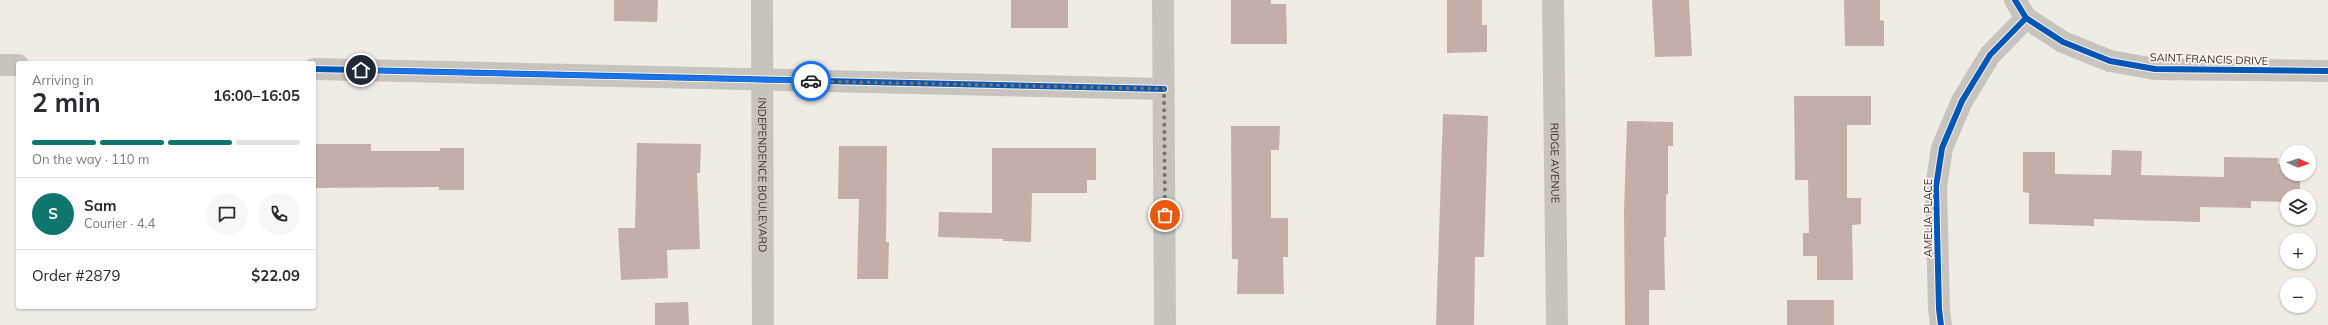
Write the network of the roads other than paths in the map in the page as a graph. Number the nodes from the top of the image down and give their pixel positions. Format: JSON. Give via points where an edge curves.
{"nodes":[{"id":1,"x":762,"y":0,"type":"edge"},
{"id":2,"x":1164,"y":0,"type":"edge"},
{"id":3,"x":1553,"y":0,"type":"edge"},
{"id":4,"x":2020,"y":9,"type":"edge"},
{"id":5,"x":0,"y":65,"type":"edge"},
{"id":6,"x":16,"y":65,"type":"edge"},
{"id":7,"x":316,"y":69,"type":"edge"},
{"id":8,"x":2328,"y":70,"type":"edge"},
{"id":9,"x":762,"y":80,"type":"junction"},
{"id":10,"x":1164,"y":89,"type":"junction"},
{"id":11,"x":762,"y":325,"type":"edge"},
{"id":12,"x":1166,"y":325,"type":"edge"},
{"id":13,"x":1557,"y":325,"type":"edge"},
{"id":14,"x":1941,"y":325,"type":"edge"}],
"edges":[{"from":1,"to":9,"type":"street","name":"INDEPENDENCE BOULEVARD"},
{"from":2,"to":10,"type":"street"},
{"from":3,"to":13,"type":"street","name":"RIDGE AVENUE"},
{"from":4,"to":8,"type":"street","name":"SAINT FRANCIS DRIVE","via":[[2063,42],[2118,62],[2155,68]]},
{"from":4,"to":14,"type":"street","name":"AMELIA PLACE","via":[[1962,101],[1942,148],[1936,186]]},
{"from":5,"to":6,"type":"street"},
{"from":7,"to":9,"type":"street"},
{"from":9,"to":10,"type":"street"},
{"from":9,"to":11,"type":"street","name":"INDEPENDENCE BOULEVARD"},
{"from":10,"to":12,"type":"street"}]}
